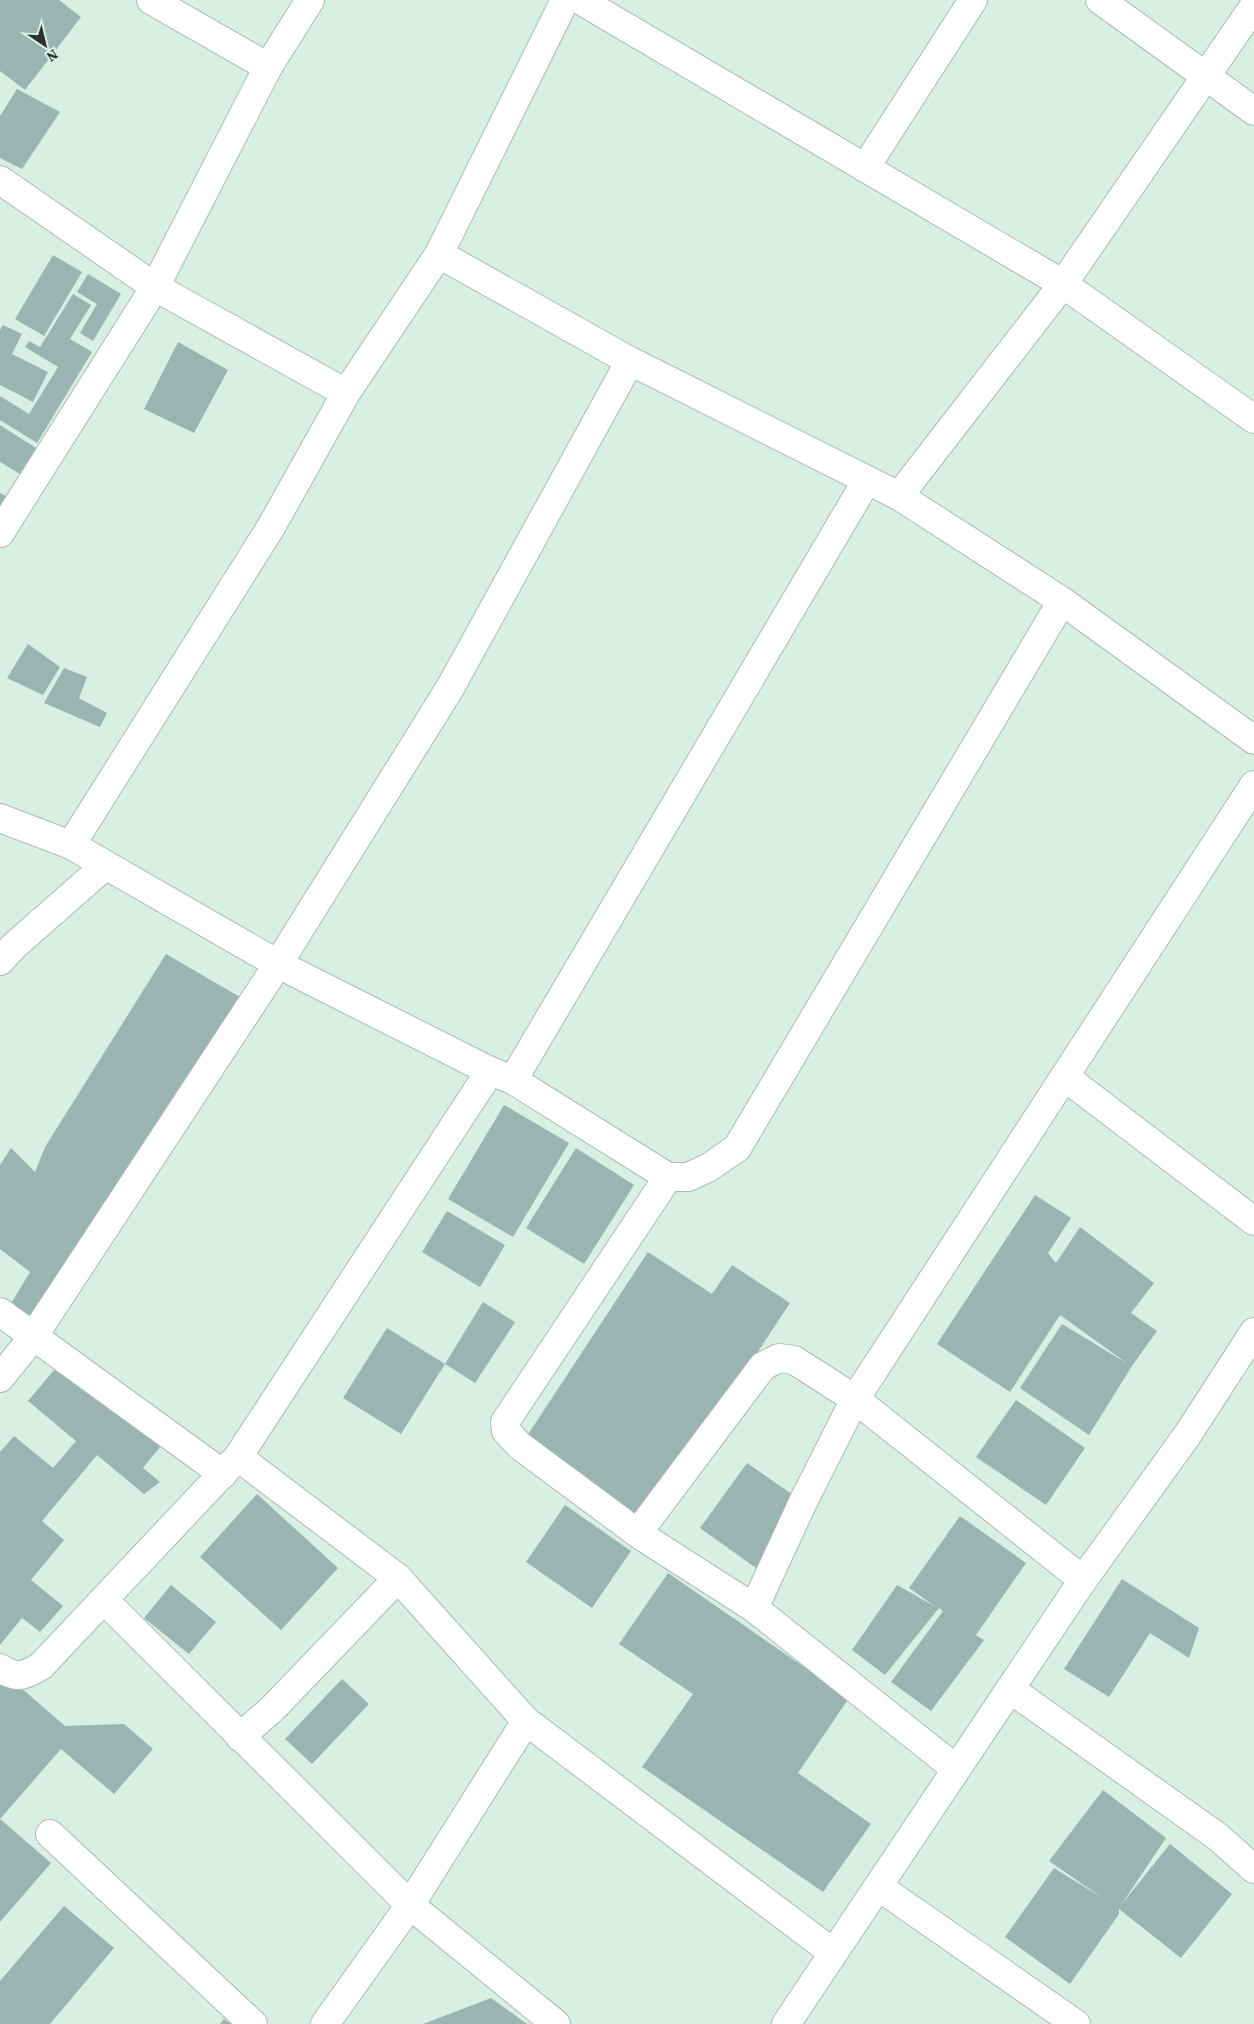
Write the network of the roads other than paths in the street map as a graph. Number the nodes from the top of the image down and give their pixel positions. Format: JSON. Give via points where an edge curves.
{"nodes":[{"id":1,"x":151,"y":0,"type":"edge"},
{"id":2,"x":310,"y":0,"type":"edge"},
{"id":3,"x":565,"y":0,"type":"edge"},
{"id":4,"x":580,"y":0,"type":"edge"},
{"id":5,"x":973,"y":0,"type":"edge"},
{"id":6,"x":1100,"y":0,"type":"edge"},
{"id":7,"x":1254,"y":6,"type":"edge"},
{"id":8,"x":268,"y":67,"type":"junction"},
{"id":9,"x":1205,"y":76,"type":"junction"},
{"id":10,"x":1254,"y":111,"type":"edge"},
{"id":11,"x":865,"y":168,"type":"junction"},
{"id":12,"x":0,"y":180,"type":"edge"},
{"id":13,"x":439,"y":254,"type":"junction"},
{"id":14,"x":1063,"y":284,"type":"junction"},
{"id":15,"x":155,"y":287,"type":"junction"},
{"id":16,"x":630,"y":361,"type":"junction"},
{"id":17,"x":346,"y":393,"type":"junction"},
{"id":18,"x":1254,"y":418,"type":"edge"},
{"id":19,"x":867,"y":480,"type":"junction"},
{"id":20,"x":899,"y":496,"type":"junction"},
{"id":21,"x":0,"y":533,"type":"edge"},
{"id":22,"x":1062,"y":601,"type":"junction"},
{"id":23,"x":1254,"y":740,"type":"edge"},
{"id":24,"x":1254,"y":785,"type":"edge"},
{"id":25,"x":0,"y":818,"type":"edge"},
{"id":26,"x":71,"y":845,"type":"junction"},
{"id":27,"x":106,"y":865,"type":"junction"},
{"id":28,"x":0,"y":961,"type":"edge"},
{"id":29,"x":278,"y":964,"type":"junction"},
{"id":30,"x":502,"y":1076,"type":"junction"},
{"id":31,"x":1064,"y":1077,"type":"junction"},
{"id":32,"x":668,"y":1177,"type":"junction"},
{"id":33,"x":1254,"y":1221,"type":"edge"},
{"id":34,"x":0,"y":1312,"type":"edge"},
{"id":35,"x":1254,"y":1332,"type":"edge"},
{"id":36,"x":33,"y":1337,"type":"junction"},
{"id":37,"x":0,"y":1378,"type":"edge"},
{"id":38,"x":855,"y":1399,"type":"junction"},
{"id":39,"x":230,"y":1466,"type":"junction"},
{"id":40,"x":640,"y":1535,"type":"junction"},
{"id":41,"x":398,"y":1578,"type":"junction"},
{"id":42,"x":1083,"y":1580,"type":"junction"},
{"id":43,"x":104,"y":1600,"type":"junction"},
{"id":44,"x":754,"y":1608,"type":"junction"},
{"id":45,"x":0,"y":1668,"type":"edge"},
{"id":46,"x":1010,"y":1689,"type":"junction"},
{"id":47,"x":526,"y":1722,"type":"junction"},
{"id":48,"x":240,"y":1737,"type":"junction"},
{"id":49,"x":956,"y":1769,"type":"junction"},
{"id":50,"x":50,"y":1834,"type":"dead end"},
{"id":51,"x":1254,"y":1869,"type":"edge"},
{"id":52,"x":879,"y":1887,"type":"junction"},
{"id":53,"x":410,"y":1905,"type":"junction"},
{"id":54,"x":832,"y":1952,"type":"junction"},
{"id":55,"x":1060,"y":2020,"type":"edge"},
{"id":56,"x":253,"y":2024,"type":"edge"},
{"id":57,"x":325,"y":2024,"type":"edge"},
{"id":58,"x":556,"y":2024,"type":"edge"},
{"id":59,"x":786,"y":2024,"type":"edge"}],
"edges":[{"from":1,"to":8,"type":"street"},
{"from":2,"to":8,"type":"street"},
{"from":3,"to":13,"type":"street"},
{"from":4,"to":11,"type":"street"},
{"from":5,"to":11,"type":"street"},
{"from":6,"to":9,"type":"street"},
{"from":7,"to":9,"type":"street"},
{"from":8,"to":15,"type":"street"},
{"from":9,"to":10,"type":"street"},
{"from":9,"to":14,"type":"street"},
{"from":11,"to":14,"type":"street"},
{"from":12,"to":15,"type":"street"},
{"from":13,"to":16,"type":"street"},
{"from":13,"to":17,"type":"street"},
{"from":14,"to":18,"type":"street"},
{"from":14,"to":20,"type":"street"},
{"from":15,"to":17,"type":"street"},
{"from":15,"to":21,"type":"street"},
{"from":16,"to":19,"type":"street"},
{"from":16,"to":29,"type":"street","via":[[450,688]]},
{"from":17,"to":26,"type":"street","via":[[271,527]]},
{"from":19,"to":20,"type":"street"},
{"from":19,"to":30,"type":"street"},
{"from":20,"to":22,"type":"street"},
{"from":22,"to":23,"type":"street"},
{"from":22,"to":32,"type":"street","via":[[737,1148],[688,1177]]},
{"from":24,"to":31,"type":"street"},
{"from":25,"to":26,"type":"street"},
{"from":26,"to":27,"type":"street"},
{"from":27,"to":28,"type":"street"},
{"from":27,"to":29,"type":"street"},
{"from":29,"to":30,"type":"street"},
{"from":29,"to":36,"type":"street"},
{"from":30,"to":32,"type":"street"},
{"from":30,"to":39,"type":"street"},
{"from":31,"to":33,"type":"street"},
{"from":31,"to":38,"type":"street"},
{"from":32,"to":40,"type":"street","via":[[505,1422],[513,1440]]},
{"from":34,"to":36,"type":"street"},
{"from":35,"to":42,"type":"street","via":[[1188,1434]]},
{"from":36,"to":37,"type":"street"},
{"from":36,"to":39,"type":"street"},
{"from":38,"to":40,"type":"street","via":[[794,1360],[779,1358],[763,1366],[646,1522]]},
{"from":38,"to":42,"type":"street"},
{"from":38,"to":44,"type":"street"},
{"from":39,"to":41,"type":"street"},
{"from":39,"to":43,"type":"street"},
{"from":40,"to":44,"type":"street"},
{"from":41,"to":47,"type":"street"},
{"from":41,"to":48,"type":"street","via":[[273,1708]]},
{"from":42,"to":46,"type":"street"},
{"from":43,"to":45,"type":"street","via":[[40,1666],[28,1674],[10,1675]]},
{"from":43,"to":48,"type":"street"},
{"from":44,"to":49,"type":"street"},
{"from":46,"to":49,"type":"street"},
{"from":46,"to":51,"type":"street","via":[[1218,1837]]},
{"from":47,"to":53,"type":"street"},
{"from":47,"to":54,"type":"street"},
{"from":48,"to":53,"type":"street"},
{"from":49,"to":52,"type":"street"},
{"from":50,"to":56,"type":"street"},
{"from":52,"to":54,"type":"street"},
{"from":52,"to":55,"type":"street"},
{"from":53,"to":57,"type":"street"},
{"from":53,"to":58,"type":"street"},
{"from":54,"to":59,"type":"street"}]}
